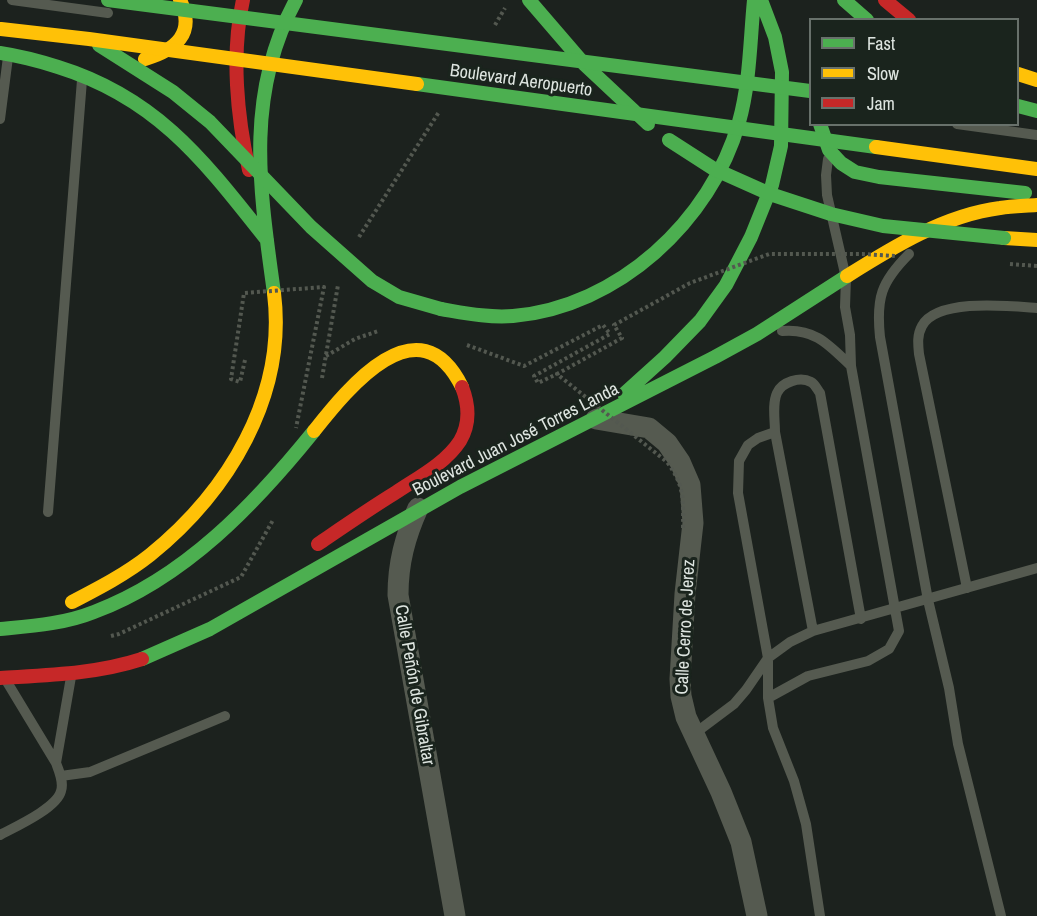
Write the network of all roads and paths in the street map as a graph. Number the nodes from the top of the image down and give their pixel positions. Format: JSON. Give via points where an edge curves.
{"nodes":[{"id":1,"x":12,"y":0,"type":"edge"},
{"id":2,"x":108,"y":0,"type":"edge"},
{"id":3,"x":180,"y":0,"type":"edge"},
{"id":4,"x":243,"y":0,"type":"edge"},
{"id":5,"x":296,"y":0,"type":"edge"},
{"id":6,"x":529,"y":0,"type":"edge"},
{"id":7,"x":754,"y":0,"type":"edge"},
{"id":8,"x":761,"y":0,"type":"edge"},
{"id":9,"x":844,"y":0,"type":"edge"},
{"id":10,"x":885,"y":0,"type":"edge"},
{"id":11,"x":119,"y":14,"type":"dead end"},
{"id":12,"x":0,"y":18,"type":"edge"},
{"id":13,"x":865,"y":18,"type":"edge"},
{"id":14,"x":907,"y":18,"type":"edge"},
{"id":15,"x":178,"y":22,"type":"dead end"},
{"id":16,"x":202,"y":25,"type":"dead end"},
{"id":17,"x":226,"y":28,"type":"dead end"},
{"id":18,"x":0,"y":29,"type":"edge"},
{"id":19,"x":250,"y":31,"type":"dead end"},
{"id":20,"x":297,"y":38,"type":"dead end"},
{"id":21,"x":89,"y":39,"type":"junction"},
{"id":22,"x":274,"y":41,"type":"junction"},
{"id":23,"x":58,"y":53,"type":"dead end"},
{"id":24,"x":8,"y":54,"type":"edge"},
{"id":25,"x":92,"y":56,"type":"dead end"},
{"id":26,"x":82,"y":74,"type":"junction"},
{"id":27,"x":583,"y":75,"type":"dead end"},
{"id":28,"x":1019,"y":76,"type":"edge"},
{"id":29,"x":618,"y":80,"type":"dead end"},
{"id":30,"x":1037,"y":80,"type":"edge"},
{"id":31,"x":1019,"y":87,"type":"edge"},
{"id":32,"x":531,"y":88,"type":"dead end"},
{"id":33,"x":1037,"y":89,"type":"edge"},
{"id":34,"x":809,"y":91,"type":"edge"},
{"id":35,"x":734,"y":95,"type":"dead end"},
{"id":36,"x":601,"y":97,"type":"dead end"},
{"id":37,"x":789,"y":102,"type":"dead end"},
{"id":38,"x":647,"y":103,"type":"dead end"},
{"id":39,"x":1019,"y":106,"type":"edge"},
{"id":40,"x":1037,"y":111,"type":"edge"},
{"id":41,"x":729,"y":114,"type":"dead end"},
{"id":42,"x":752,"y":117,"type":"dead end"},
{"id":43,"x":1019,"y":118,"type":"edge"},
{"id":44,"x":0,"y":119,"type":"edge"},
{"id":45,"x":776,"y":120,"type":"dead end"},
{"id":46,"x":1037,"y":120,"type":"edge"},
{"id":47,"x":787,"y":121,"type":"dead end"},
{"id":48,"x":827,"y":126,"type":"edge"},
{"id":49,"x":972,"y":126,"type":"edge"},
{"id":50,"x":1037,"y":135,"type":"edge"},
{"id":51,"x":830,"y":150,"type":"junction"},
{"id":52,"x":1037,"y":169,"type":"edge"},
{"id":53,"x":1037,"y":195,"type":"edge"},
{"id":54,"x":1037,"y":205,"type":"edge"},
{"id":55,"x":949,"y":222,"type":"junction"},
{"id":56,"x":267,"y":240,"type":"junction"},
{"id":57,"x":1037,"y":240,"type":"edge"},
{"id":58,"x":897,"y":256,"type":"dead end"},
{"id":59,"x":1002,"y":264,"type":"dead end"},
{"id":60,"x":1037,"y":266,"type":"edge"},
{"id":61,"x":846,"y":278,"type":"junction"},
{"id":62,"x":249,"y":289,"type":"dead end"},
{"id":63,"x":250,"y":300,"type":"dead end"},
{"id":64,"x":1037,"y":308,"type":"edge"},
{"id":65,"x":387,"y":329,"type":"dead end"},
{"id":66,"x":758,"y":333,"type":"junction"},
{"id":67,"x":457,"y":341,"type":"dead end"},
{"id":68,"x":246,"y":350,"type":"dead end"},
{"id":69,"x":325,"y":357,"type":"dead end"},
{"id":70,"x":851,"y":366,"type":"junction"},
{"id":71,"x":557,"y":374,"type":"junction"},
{"id":72,"x":596,"y":419,"type":"junction"},
{"id":73,"x":296,"y":428,"type":"dead end"},
{"id":74,"x":775,"y":432,"type":"junction"},
{"id":75,"x":441,"y":461,"type":"junction"},
{"id":76,"x":418,"y":510,"type":"junction"},
{"id":77,"x":48,"y":512,"type":"dead end"},
{"id":78,"x":682,"y":528,"type":"dead end"},
{"id":79,"x":302,"y":554,"type":"dead end"},
{"id":80,"x":1037,"y":568,"type":"edge"},
{"id":81,"x":262,"y":583,"type":"dead end"},
{"id":82,"x":967,"y":588,"type":"junction"},
{"id":83,"x":928,"y":600,"type":"junction"},
{"id":84,"x":894,"y":608,"type":"junction"},
{"id":85,"x":861,"y":619,"type":"junction"},
{"id":86,"x":0,"y":622,"type":"edge"},
{"id":87,"x":214,"y":627,"type":"junction"},
{"id":88,"x":0,"y":629,"type":"edge"},
{"id":89,"x":813,"y":631,"type":"junction"},
{"id":90,"x":768,"y":658,"type":"junction"},
{"id":91,"x":72,"y":673,"type":"junction"},
{"id":92,"x":3,"y":678,"type":"edge"},
{"id":93,"x":768,"y":698,"type":"junction"},
{"id":94,"x":225,"y":716,"type":"dead end"},
{"id":95,"x":694,"y":734,"type":"junction"},
{"id":96,"x":56,"y":762,"type":"junction"},
{"id":97,"x":61,"y":776,"type":"junction"},
{"id":98,"x":0,"y":836,"type":"edge"},
{"id":99,"x":455,"y":916,"type":"edge"},
{"id":100,"x":758,"y":916,"type":"edge"},
{"id":101,"x":820,"y":916,"type":"edge"},
{"id":102,"x":1001,"y":916,"type":"edge"}],
"edges":[{"from":1,"to":11,"type":"lane","bridge":true},
{"from":2,"to":34,"type":"main road","name":"Boulevard Aeropuerto","bridge":true},
{"from":3,"to":25,"type":"main road","via":[[187,17],[184,34],[163,54],[131,61]]},
{"from":4,"to":56,"type":"main road","via":[[237,70],[239,114],[242,142]]},
{"from":5,"to":22,"type":"main road"},
{"from":6,"to":57,"type":"main road","bridge":true,"via":[[584,66],[625,105],[714,169],[770,194],[831,214],[955,234]]},
{"from":7,"to":21,"type":"main road","bridge":true,"via":[[747,81],[739,120],[727,157],[700,205],[656,251],[590,295],[551,309],[514,316],[441,309],[399,297],[372,281],[310,227],[210,122],[173,92]]},
{"from":8,"to":72,"type":"main road","via":[[775,37],[782,72],[781,146],[772,185],[726,285],[700,321]]},
{"from":9,"to":13,"type":"main road"},
{"from":10,"to":14,"type":"main road"},
{"from":12,"to":32,"type":"lane"},
{"from":15,"to":16,"type":"lane"},
{"from":17,"to":19,"type":"lane"},
{"from":18,"to":21,"type":"main road","name":"Boulevard Aeropuerto","bridge":true},
{"from":20,"to":22,"type":"lane"},
{"from":21,"to":52,"type":"main road","name":"Boulevard Aeropuerto","bridge":true},
{"from":22,"to":56,"type":"main road","via":[[259,146]]},
{"from":23,"to":24,"type":"main road"},
{"from":24,"to":26,"type":"main road"},
{"from":24,"to":44,"type":"lane"},
{"from":26,"to":56,"type":"main road","via":[[153,114],[214,173]]},
{"from":26,"to":77,"type":"lane"},
{"from":27,"to":29,"type":"lane"},
{"from":28,"to":30,"type":"main road"},
{"from":31,"to":33,"type":"main road"},
{"from":35,"to":37,"type":"lane"},
{"from":36,"to":38,"type":"lane"},
{"from":39,"to":40,"type":"main road"},
{"from":41,"to":42,"type":"lane"},
{"from":43,"to":46,"type":"main road"},
{"from":45,"to":47,"type":"lane"},
{"from":48,"to":51,"type":"main road"},
{"from":49,"to":50,"type":"lane"},
{"from":51,"to":53,"type":"main road","via":[[855,172]]},
{"from":51,"to":61,"type":"lane","via":[[827,195]]},
{"from":54,"to":55,"type":"main road","name":"Boulevard Juan José Torres Landa","via":[[972,213]]},
{"from":55,"to":61,"type":"main road","name":"Boulevard Juan José Torres Landa","via":[[898,245]]},
{"from":55,"to":83,"type":"lane","via":[[912,250],[890,273],[881,294],[878,316]]},
{"from":56,"to":86,"type":"main road","via":[[276,320],[272,368],[255,423],[230,469],[199,509],[128,572],[52,611]]},
{"from":58,"to":71,"type":"path","bridge":true,"via":[[769,254],[690,283],[614,325],[622,338]]},
{"from":59,"to":60,"type":"path","bridge":true},
{"from":61,"to":66,"type":"main road","name":"Boulevard Juan José Torres Landa"},
{"from":61,"to":70,"type":"lane"},
{"from":62,"to":63,"type":"path"},
{"from":64,"to":82,"type":"lane","via":[[942,310],[922,326],[917,340]]},
{"from":65,"to":69,"type":"path","via":[[355,339]]},
{"from":66,"to":70,"type":"lane","via":[[811,333]]},
{"from":66,"to":72,"type":"main road","name":"Boulevard Juan José Torres Landa","via":[[667,385]]},
{"from":67,"to":71,"type":"path","via":[[524,366],[603,325],[610,334],[534,376],[538,383]]},
{"from":68,"to":73,"type":"path","bridge":true,"via":[[240,382],[231,379],[244,293],[324,287]]},
{"from":70,"to":84,"type":"lane"},
{"from":71,"to":78,"type":"path","bridge":true,"via":[[667,462],[683,493]]},
{"from":72,"to":76,"type":"main road","name":"Boulevard Juan José Torres Landa"},
{"from":72,"to":95,"type":"street","name":"Calle Cerro de Jerez","via":[[650,428],[667,443],[690,485],[693,523],[680,678],[686,717]]},
{"from":74,"to":85,"type":"lane","via":[[776,393],[792,381],[813,382],[823,407]]},
{"from":74,"to":89,"type":"lane"},
{"from":74,"to":90,"type":"lane","via":[[748,445],[739,461],[738,493]]},
{"from":75,"to":76,"type":"street","name":"Calle Peñón de Gibraltar"},
{"from":75,"to":79,"type":"main road"},
{"from":75,"to":88,"type":"main road","via":[[459,442],[466,424],[467,404],[460,382],[446,363],[429,352],[408,350],[388,357],[363,374],[256,497],[212,541],[173,572],[140,593],[86,616]]},
{"from":76,"to":87,"type":"main road","name":"Boulevard Juan José Torres Landa"},
{"from":76,"to":99,"type":"street","name":"Calle Peñón de Gibraltar","via":[[402,548],[398,595]]},
{"from":80,"to":82,"type":"lane"},
{"from":81,"to":87,"type":"main road"},
{"from":82,"to":83,"type":"lane"},
{"from":83,"to":84,"type":"lane"},
{"from":83,"to":102,"type":"lane","via":[[958,744]]},
{"from":84,"to":85,"type":"lane"},
{"from":84,"to":93,"type":"lane","via":[[899,631],[889,649],[868,661],[808,676]]},
{"from":85,"to":89,"type":"lane"},
{"from":87,"to":91,"type":"main road","name":"Boulevard Juan José Torres Landa","via":[[152,656]]},
{"from":89,"to":90,"type":"lane"},
{"from":90,"to":93,"type":"lane"},
{"from":90,"to":95,"type":"lane","via":[[734,704]]},
{"from":91,"to":92,"type":"main road","name":"Boulevard Juan José Torres Landa"},
{"from":91,"to":96,"type":"lane"},
{"from":92,"to":96,"type":"lane"},
{"from":93,"to":101,"type":"lane","via":[[773,728],[806,824]]},
{"from":94,"to":97,"type":"lane","via":[[90,772]]},
{"from":95,"to":100,"type":"street","name":"Calle Cerro de Jerez","via":[[741,842]]},
{"from":96,"to":97,"type":"lane"},
{"from":97,"to":98,"type":"lane","via":[[62,790],[56,801]]}]}
